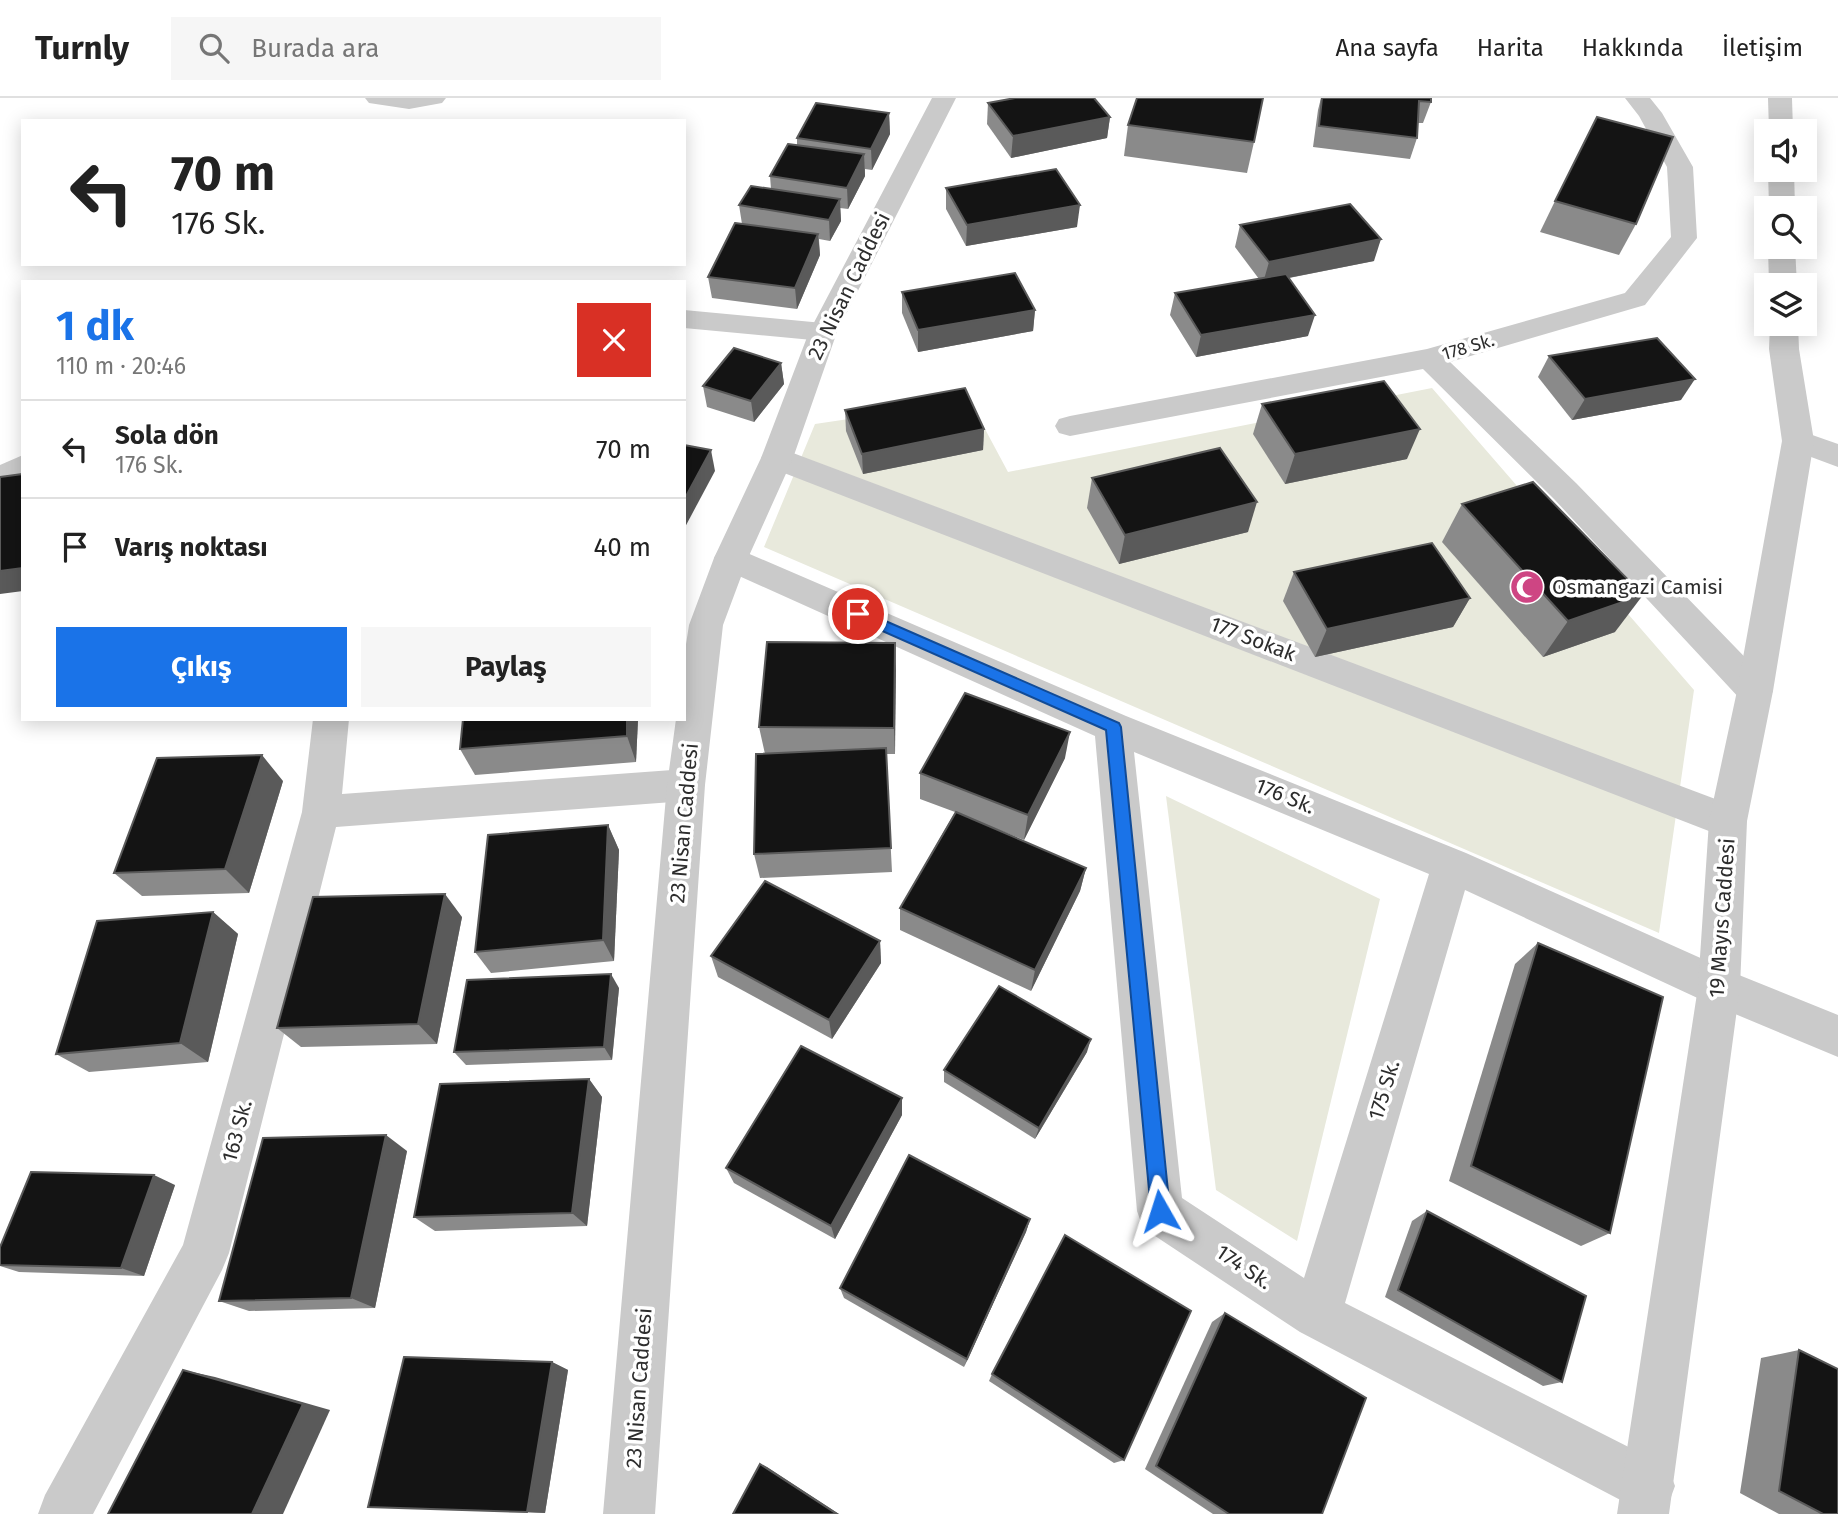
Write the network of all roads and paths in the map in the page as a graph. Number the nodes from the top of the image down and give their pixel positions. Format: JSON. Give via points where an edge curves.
{"nodes":[{"id":1,"x":377,"y":98,"type":"edge"},
{"id":2,"x":434,"y":98,"type":"edge"},
{"id":3,"x":944,"y":98,"type":"edge"},
{"id":4,"x":1637,"y":98,"type":"edge"},
{"id":5,"x":1780,"y":98,"type":"edge"},
{"id":6,"x":1781,"y":119,"type":"edge"},
{"id":7,"x":686,"y":319,"type":"edge"},
{"id":8,"x":823,"y":332,"type":"junction"},
{"id":9,"x":1784,"y":336,"type":"edge"},
{"id":10,"x":1429,"y":358,"type":"junction"},
{"id":11,"x":1070,"y":426,"type":"dead end"},
{"id":12,"x":1797,"y":441,"type":"junction"},
{"id":13,"x":1838,"y":456,"type":"edge"},
{"id":14,"x":777,"y":458,"type":"junction"},
{"id":15,"x":21,"y":467,"type":"edge"},
{"id":16,"x":0,"y":479,"type":"edge"},
{"id":17,"x":731,"y":558,"type":"junction"},
{"id":18,"x":1755,"y":691,"type":"junction"},
{"id":19,"x":331,"y":721,"type":"edge"},
{"id":20,"x":1113,"y":727,"type":"junction"},
{"id":21,"x":686,"y":785,"type":"junction"},
{"id":22,"x":321,"y":812,"type":"junction"},
{"id":23,"x":1728,"y":821,"type":"junction"},
{"id":24,"x":1451,"y":864,"type":"junction"},
{"id":25,"x":1719,"y":987,"type":"junction"},
{"id":26,"x":1838,"y":1037,"type":"edge"},
{"id":27,"x":1317,"y":1315,"type":"junction"},
{"id":28,"x":1646,"y":1500,"type":"edge"},
{"id":29,"x":64,"y":1514,"type":"edge"},
{"id":30,"x":629,"y":1514,"type":"edge"}],
"edges":[{"from":1,"to":2,"type":"street","via":[[409,102]]},
{"from":3,"to":8,"type":"street","name":"23 Nisan Caddesi"},
{"from":4,"to":10,"type":"street","name":"178 Sk.","via":[[1680,167],[1684,238],[1635,299]]},
{"from":5,"to":6,"type":"street"},
{"from":7,"to":8,"type":"street"},
{"from":8,"to":14,"type":"street","name":"23 Nisan Caddesi"},
{"from":9,"to":12,"type":"street","name":"19 Mayıs Caddesi"},
{"from":10,"to":11,"type":"street","name":"178 Sk."},
{"from":10,"to":18,"type":"street","via":[[1565,491]]},
{"from":12,"to":13,"type":"street"},
{"from":12,"to":18,"type":"street","name":"19 Mayıs Caddesi"},
{"from":14,"to":17,"type":"street","name":"23 Nisan Caddesi"},
{"from":14,"to":23,"type":"street","name":"177 Sokak"},
{"from":15,"to":16,"type":"street"},
{"from":17,"to":20,"type":"street","name":"176 Sk."},
{"from":17,"to":21,"type":"street","name":"23 Nisan Caddesi","via":[[706,625]]},
{"from":18,"to":23,"type":"street","name":"19 Mayıs Caddesi"},
{"from":19,"to":22,"type":"street","name":"163 Sk."},
{"from":20,"to":24,"type":"street","name":"176 Sk."},
{"from":20,"to":27,"type":"street","name":"174 Sk.","via":[[1160,1211]]},
{"from":21,"to":22,"type":"street"},
{"from":21,"to":30,"type":"street","name":"23 Nisan Caddesi"},
{"from":22,"to":29,"type":"street","name":"163 Sk.","via":[[205,1253]]},
{"from":23,"to":25,"type":"street","name":"19 Mayıs Caddesi"},
{"from":24,"to":25,"type":"street","name":"176 Sk."},
{"from":24,"to":27,"type":"street","name":"175 Sk."},
{"from":25,"to":26,"type":"street","name":"176 Sk."},
{"from":25,"to":28,"type":"street","name":"19 Mayıs Caddesi"},
{"from":27,"to":28,"type":"street","name":"174 Sk."}]}
